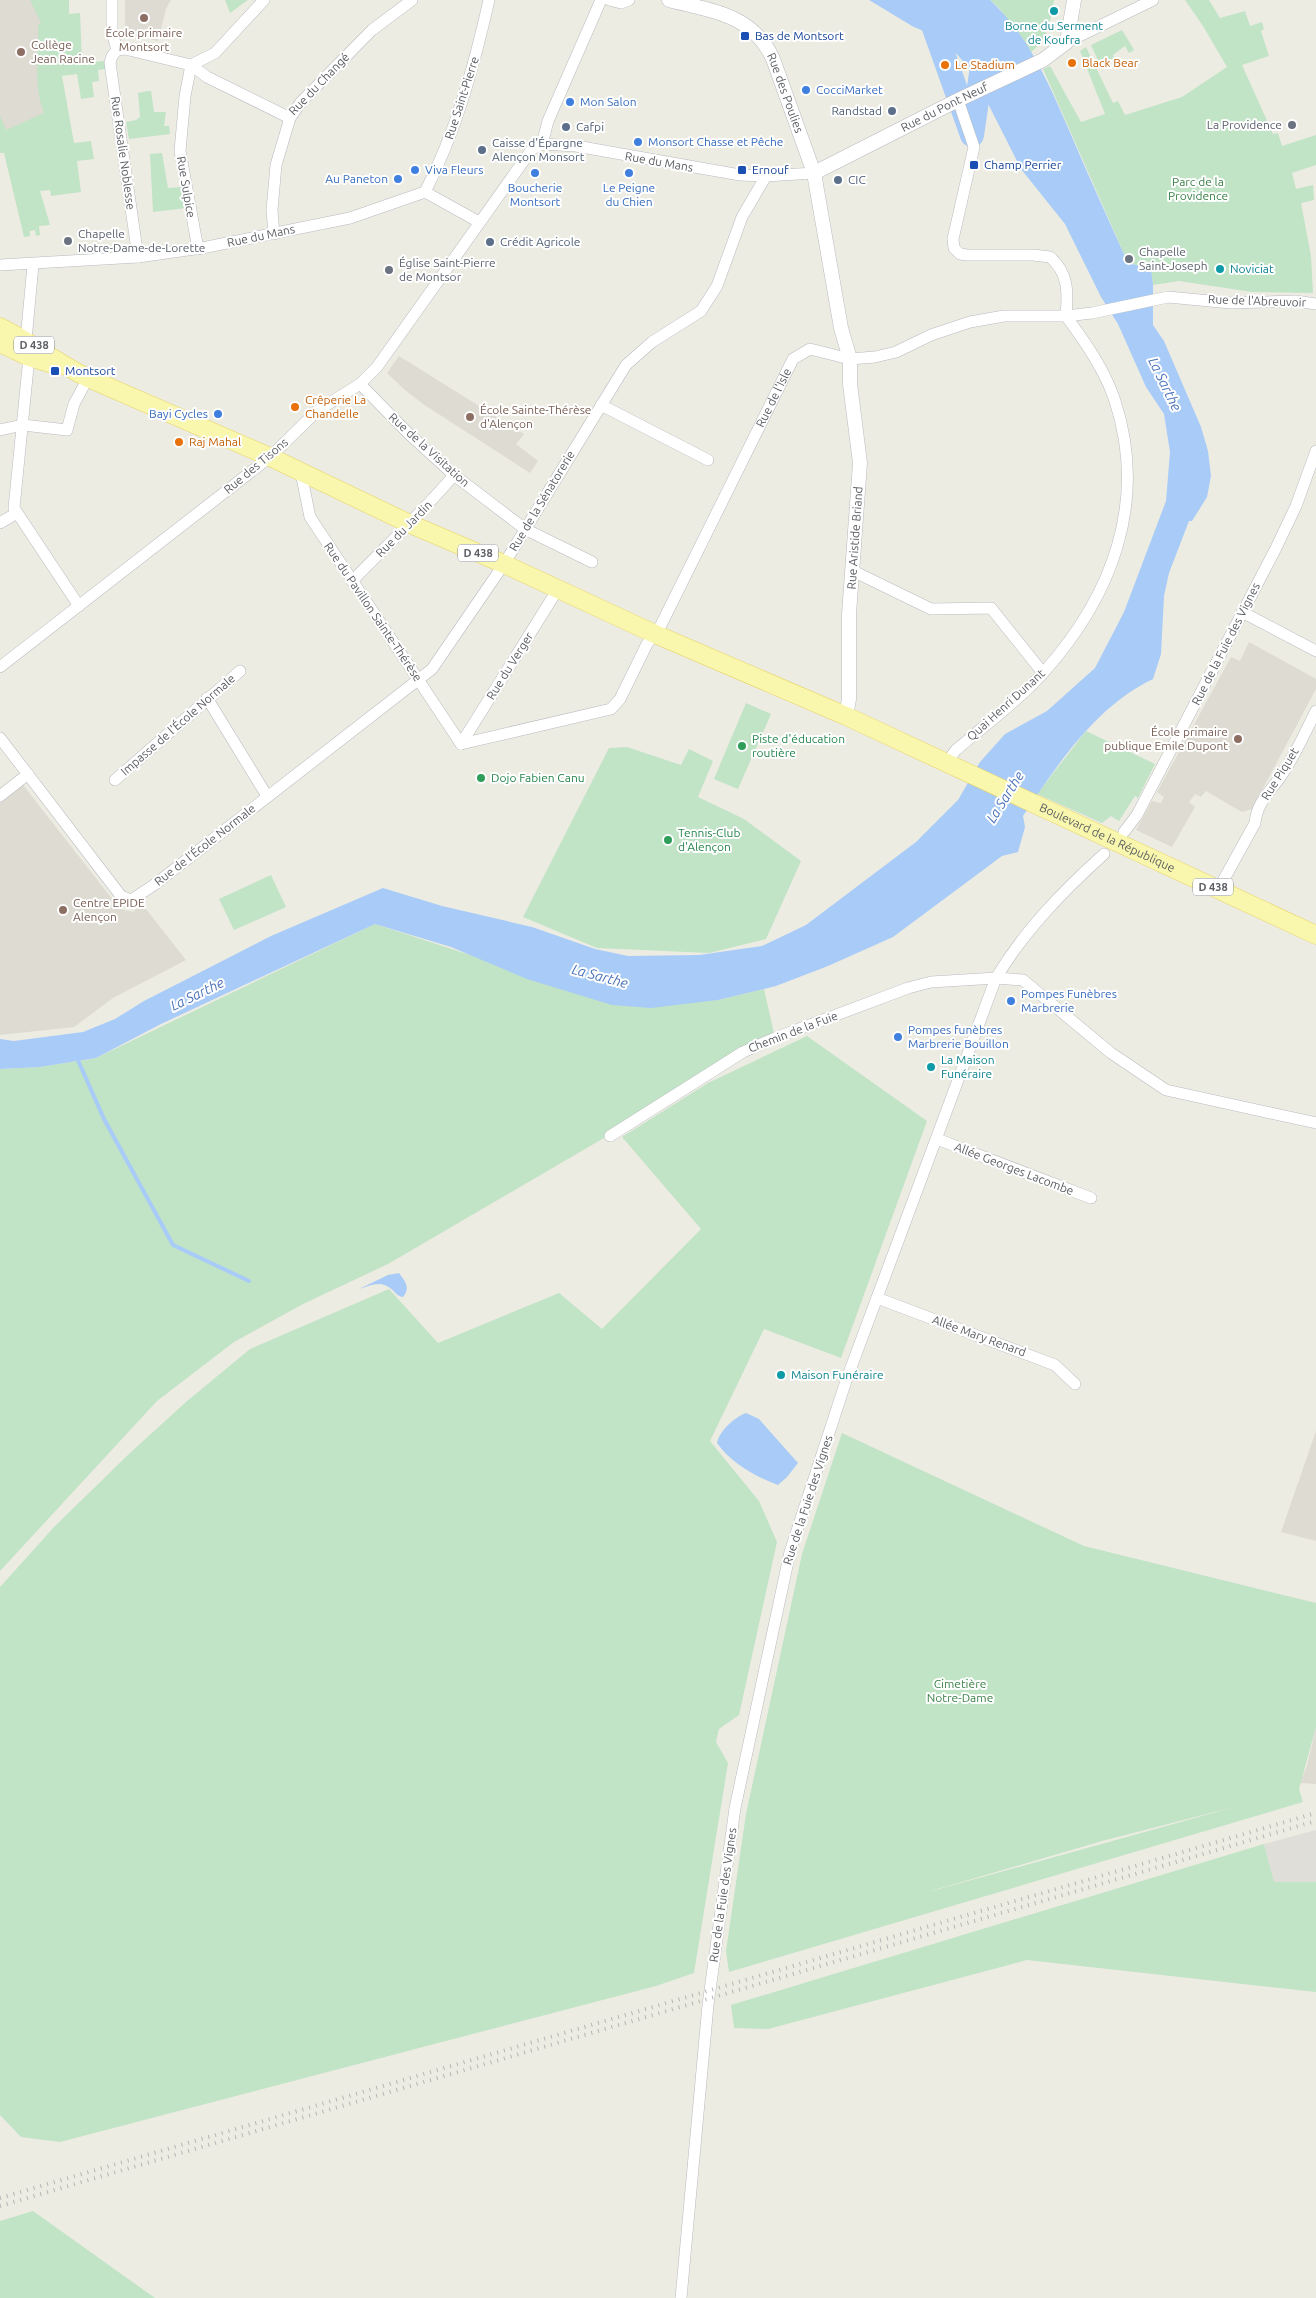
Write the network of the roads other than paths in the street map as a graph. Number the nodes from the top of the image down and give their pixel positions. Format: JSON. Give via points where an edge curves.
{"nodes":[{"id":1,"x":112,"y":0,"type":"edge"},
{"id":2,"x":264,"y":0,"type":"edge"},
{"id":3,"x":412,"y":0,"type":"edge"},
{"id":4,"x":489,"y":0,"type":"edge"},
{"id":5,"x":601,"y":0,"type":"edge"},
{"id":6,"x":609,"y":0,"type":"edge"},
{"id":7,"x":629,"y":0,"type":"edge"},
{"id":8,"x":669,"y":0,"type":"edge"},
{"id":9,"x":1074,"y":0,"type":"edge"},
{"id":10,"x":1154,"y":0,"type":"edge"},
{"id":11,"x":1067,"y":42,"type":"junction"},
{"id":12,"x":117,"y":50,"type":"junction"},
{"id":13,"x":190,"y":65,"type":"junction"},
{"id":14,"x":958,"y":100,"type":"junction"},
{"id":15,"x":290,"y":118,"type":"junction"},
{"id":16,"x":542,"y":144,"type":"junction"},
{"id":17,"x":814,"y":173,"type":"junction"},
{"id":18,"x":766,"y":176,"type":"junction"},
{"id":19,"x":425,"y":192,"type":"junction"},
{"id":20,"x":479,"y":222,"type":"junction"},
{"id":21,"x":274,"y":234,"type":"junction"},
{"id":22,"x":198,"y":249,"type":"junction"},
{"id":23,"x":138,"y":257,"type":"junction"},
{"id":24,"x":0,"y":265,"type":"edge"},
{"id":25,"x":33,"y":265,"type":"junction"},
{"id":26,"x":1316,"y":304,"type":"edge"},
{"id":27,"x":1066,"y":316,"type":"junction"},
{"id":28,"x":0,"y":327,"type":"edge"},
{"id":29,"x":26,"y":340,"type":"junction"},
{"id":30,"x":0,"y":343,"type":"edge"},
{"id":31,"x":30,"y":357,"type":"junction"},
{"id":32,"x":850,"y":359,"type":"junction"},
{"id":33,"x":65,"y":367,"type":"junction"},
{"id":34,"x":88,"y":378,"type":"junction"},
{"id":35,"x":360,"y":384,"type":"junction"},
{"id":36,"x":601,"y":405,"type":"junction"},
{"id":37,"x":22,"y":425,"type":"junction"},
{"id":38,"x":0,"y":430,"type":"edge"},
{"id":39,"x":1316,"y":451,"type":"edge"},
{"id":40,"x":270,"y":457,"type":"junction"},
{"id":41,"x":708,"y":460,"type":"dead end"},
{"id":42,"x":301,"y":473,"type":"junction"},
{"id":43,"x":454,"y":475,"type":"junction"},
{"id":44,"x":17,"y":513,"type":"junction"},
{"id":45,"x":0,"y":523,"type":"edge"},
{"id":46,"x":410,"y":524,"type":"junction"},
{"id":47,"x":525,"y":529,"type":"junction"},
{"id":48,"x":592,"y":562,"type":"dead end"},
{"id":49,"x":504,"y":564,"type":"junction"},
{"id":50,"x":853,"y":572,"type":"junction"},
{"id":51,"x":352,"y":582,"type":"junction"},
{"id":52,"x":558,"y":589,"type":"junction"},
{"id":53,"x":79,"y":606,"type":"junction"},
{"id":54,"x":1242,"y":612,"type":"junction"},
{"id":55,"x":655,"y":634,"type":"junction"},
{"id":56,"x":1316,"y":652,"type":"edge"},
{"id":57,"x":0,"y":668,"type":"edge"},
{"id":58,"x":240,"y":671,"type":"dead end"},
{"id":59,"x":1043,"y":673,"type":"junction"},
{"id":60,"x":419,"y":679,"type":"junction"},
{"id":61,"x":207,"y":698,"type":"junction"},
{"id":62,"x":1316,"y":711,"type":"edge"},
{"id":63,"x":846,"y":716,"type":"junction"},
{"id":64,"x":0,"y":738,"type":"edge"},
{"id":65,"x":461,"y":744,"type":"junction"},
{"id":66,"x":946,"y":762,"type":"junction"},
{"id":67,"x":28,"y":774,"type":"junction"},
{"id":68,"x":115,"y":780,"type":"dead end"},
{"id":69,"x":0,"y":796,"type":"edge"},
{"id":70,"x":267,"y":796,"type":"junction"},
{"id":71,"x":1124,"y":832,"type":"dead end"},
{"id":72,"x":1104,"y":854,"type":"dead end"},
{"id":73,"x":1218,"y":890,"type":"junction"},
{"id":74,"x":1316,"y":935,"type":"edge"},
{"id":75,"x":996,"y":978,"type":"junction"},
{"id":76,"x":1316,"y":1123,"type":"edge"},
{"id":77,"x":610,"y":1136,"type":"dead end"},
{"id":78,"x":937,"y":1139,"type":"junction"},
{"id":79,"x":1091,"y":1198,"type":"dead end"},
{"id":80,"x":878,"y":1298,"type":"junction"},
{"id":81,"x":1075,"y":1384,"type":"dead end"},
{"id":82,"x":681,"y":2298,"type":"edge"}],
"edges":[{"from":1,"to":12,"type":"street","via":[[112,32]]},
{"from":2,"to":13,"type":"street","via":[[216,53]]},
{"from":3,"to":15,"type":"street","name":"Rue du Changé","via":[[372,30],[301,102]]},
{"from":4,"to":19,"type":"street","name":"Rue Saint-Pierre","via":[[474,63],[439,165]]},
{"from":5,"to":16,"type":"street","via":[[548,121]]},
{"from":6,"to":7,"type":"street","via":[[621,3]]},
{"from":8,"to":17,"type":"street","name":"Rue des Poulies","via":[[724,14],[751,28],[770,51]]},
{"from":9,"to":11,"type":"street"},
{"from":10,"to":11,"type":"street","name":"Rue du Pont Neuf"},
{"from":11,"to":14,"type":"street","name":"Rue du Pont Neuf","via":[[1043,60]]},
{"from":12,"to":13,"type":"street","name":"Rue du Changé","via":[[125,49]]},
{"from":12,"to":23,"type":"street","name":"Rue Rosalie Noblesse","via":[[110,63]]},
{"from":13,"to":15,"type":"street","name":"Rue du Changé","via":[[207,77]]},
{"from":13,"to":22,"type":"street","name":"Rue Sulpice","via":[[180,151]]},
{"from":14,"to":17,"type":"street","name":"Rue du Pont Neuf"},
{"from":14,"to":27,"type":"street","via":[[974,147],[953,239],[956,252],[1050,257],[1060,268],[1066,283]]},
{"from":15,"to":21,"type":"street","via":[[276,166],[272,210]]},
{"from":16,"to":18,"type":"street","name":"Rue du Mans","via":[[576,146],[722,173]]},
{"from":16,"to":20,"type":"street","name":"Rue des Tisons","via":[[532,149]]},
{"from":17,"to":18,"type":"street","name":"Rue du Mans"},
{"from":17,"to":32,"type":"street","via":[[840,328]]},
{"from":18,"to":36,"type":"street","name":"Rue de la Sénatorerie","via":[[742,217],[717,286],[701,311],[652,342],[626,364]]},
{"from":19,"to":20,"type":"street"},
{"from":19,"to":21,"type":"street","name":"Rue du Mans","via":[[350,218]]},
{"from":20,"to":35,"type":"street","name":"Rue des Tisons","via":[[377,367]]},
{"from":21,"to":22,"type":"street","name":"Rue du Mans"},
{"from":22,"to":23,"type":"street","name":"Rue du Mans"},
{"from":23,"to":25,"type":"street","name":"Rue du Mans"},
{"from":24,"to":25,"type":"street","name":"Rue du Mans"},
{"from":25,"to":29,"type":"street"},
{"from":26,"to":27,"type":"street","name":"Rue de l'Abreuvoir","via":[[1296,301],[1231,303],[1168,297],[1092,314]]},
{"from":27,"to":32,"type":"street","name":"Rue de l'Isle","via":[[995,317],[931,335],[896,352]]},
{"from":27,"to":59,"type":"street","name":"Quai Henri Dunant","via":[[1090,350],[1114,399],[1128,459],[1126,509],[1118,550],[1098,598],[1076,634]]},
{"from":28,"to":29,"type":"main road","number":"D 438"},
{"from":29,"to":33,"type":"main road","number":"D 438"},
{"from":30,"to":31,"type":"main road","number":"D 438"},
{"from":31,"to":33,"type":"main road","number":"D 438"},
{"from":31,"to":37,"type":"street"},
{"from":32,"to":50,"type":"street","name":"Rue Aristide Briand","via":[[860,463]]},
{"from":32,"to":55,"type":"street","name":"Rue de l'Isle","via":[[810,349],[792,360]]},
{"from":33,"to":34,"type":"main road","number":"D 438"},
{"from":34,"to":37,"type":"street","via":[[74,404],[67,430]]},
{"from":34,"to":40,"type":"main road","number":"D 438"},
{"from":35,"to":40,"type":"street","name":"Rue des Tisons","via":[[317,411]]},
{"from":35,"to":43,"type":"street","name":"Rue de la Visitation"},
{"from":36,"to":41,"type":"street"},
{"from":36,"to":47,"type":"street","name":"Rue de la Sénatorerie"},
{"from":37,"to":38,"type":"street"},
{"from":37,"to":44,"type":"street","via":[[14,508]]},
{"from":39,"to":54,"type":"street","name":"Rue de la Fuie des Vignes","via":[[1296,506]]},
{"from":40,"to":42,"type":"main road","number":"D 438"},
{"from":40,"to":53,"type":"street","name":"Rue des Tisons"},
{"from":42,"to":46,"type":"main road","number":"D 438"},
{"from":42,"to":51,"type":"street","name":"Rue du Pavillon Sainte-Thérèse","via":[[310,517]]},
{"from":43,"to":46,"type":"street","name":"Rue du Jardin"},
{"from":43,"to":47,"type":"street","name":"Rue de la Visitation"},
{"from":44,"to":45,"type":"street"},
{"from":44,"to":53,"type":"street"},
{"from":46,"to":49,"type":"main road","number":"D 438"},
{"from":46,"to":51,"type":"street","name":"Rue du Jardin"},
{"from":47,"to":48,"type":"street","name":"Rue de la Visitation"},
{"from":47,"to":49,"type":"street","name":"Rue de la Sénatorerie"},
{"from":49,"to":52,"type":"main road","number":"D 438"},
{"from":49,"to":60,"type":"street","name":"Rue de la Sénatorerie","via":[[432,669]]},
{"from":50,"to":59,"type":"street","via":[[931,609],[991,608]]},
{"from":50,"to":63,"type":"street","name":"Rue Aristide Briand"},
{"from":51,"to":60,"type":"street","name":"Rue du Pavillon Sainte-Thérèse"},
{"from":52,"to":55,"type":"main road","number":"D 438"},
{"from":52,"to":65,"type":"street","name":"Rue du Verger"},
{"from":53,"to":57,"type":"street","name":"Rue des Tisons"},
{"from":54,"to":56,"type":"street"},
{"from":54,"to":71,"type":"street","name":"Rue de la Fuie des Vignes","via":[[1137,815]]},
{"from":55,"to":63,"type":"main road","number":"D 438"},
{"from":55,"to":65,"type":"street","name":"Rue de l'Isle","via":[[620,700],[610,709]]},
{"from":58,"to":61,"type":"street","name":"Impasse de l'École Normale"},
{"from":59,"to":66,"type":"street","name":"Quai Henri Dunant"},
{"from":60,"to":65,"type":"street","name":"Rue du Pavillon Sainte-Thérèse"},
{"from":60,"to":70,"type":"street","name":"Rue de l'École Normale"},
{"from":61,"to":68,"type":"street","name":"Impasse de l'École Normale"},
{"from":61,"to":70,"type":"street"},
{"from":62,"to":73,"type":"street","name":"Rue Piquet","via":[[1256,813],[1255,823]]},
{"from":63,"to":66,"type":"main road","number":"D 438"},
{"from":64,"to":67,"type":"street","name":"Rue de l'École Normale"},
{"from":66,"to":73,"type":"main road","name":"Boulevard de la République","number":"D 438"},
{"from":67,"to":69,"type":"street"},
{"from":67,"to":70,"type":"street","name":"Rue de l'École Normale","via":[[113,887],[121,896],[131,900],[154,886]]},
{"from":72,"to":75,"type":"street","name":"Rue de la Fuie des Vignes","via":[[1062,893],[1014,948]]},
{"from":73,"to":74,"type":"main road","name":"Boulevard de la République","number":"D 438"},
{"from":75,"to":76,"type":"street","name":"Chemin de la Fuie","via":[[1023,980],[1111,1054],[1166,1090]]},
{"from":75,"to":77,"type":"street","name":"Chemin de la Fuie","via":[[931,982],[908,988],[775,1038],[743,1052]]},
{"from":75,"to":78,"type":"street","name":"Rue de la Fuie des Vignes"},
{"from":78,"to":79,"type":"street","name":"Allée Georges Lacombe"},
{"from":78,"to":80,"type":"street","name":"Rue de la Fuie des Vignes"},
{"from":80,"to":81,"type":"street","name":"Allée Mary Renard","via":[[1055,1365]]},
{"from":80,"to":82,"type":"street","name":"Rue de la Fuie des Vignes","via":[[846,1381],[790,1552],[734,1808],[708,2005]]}]}
